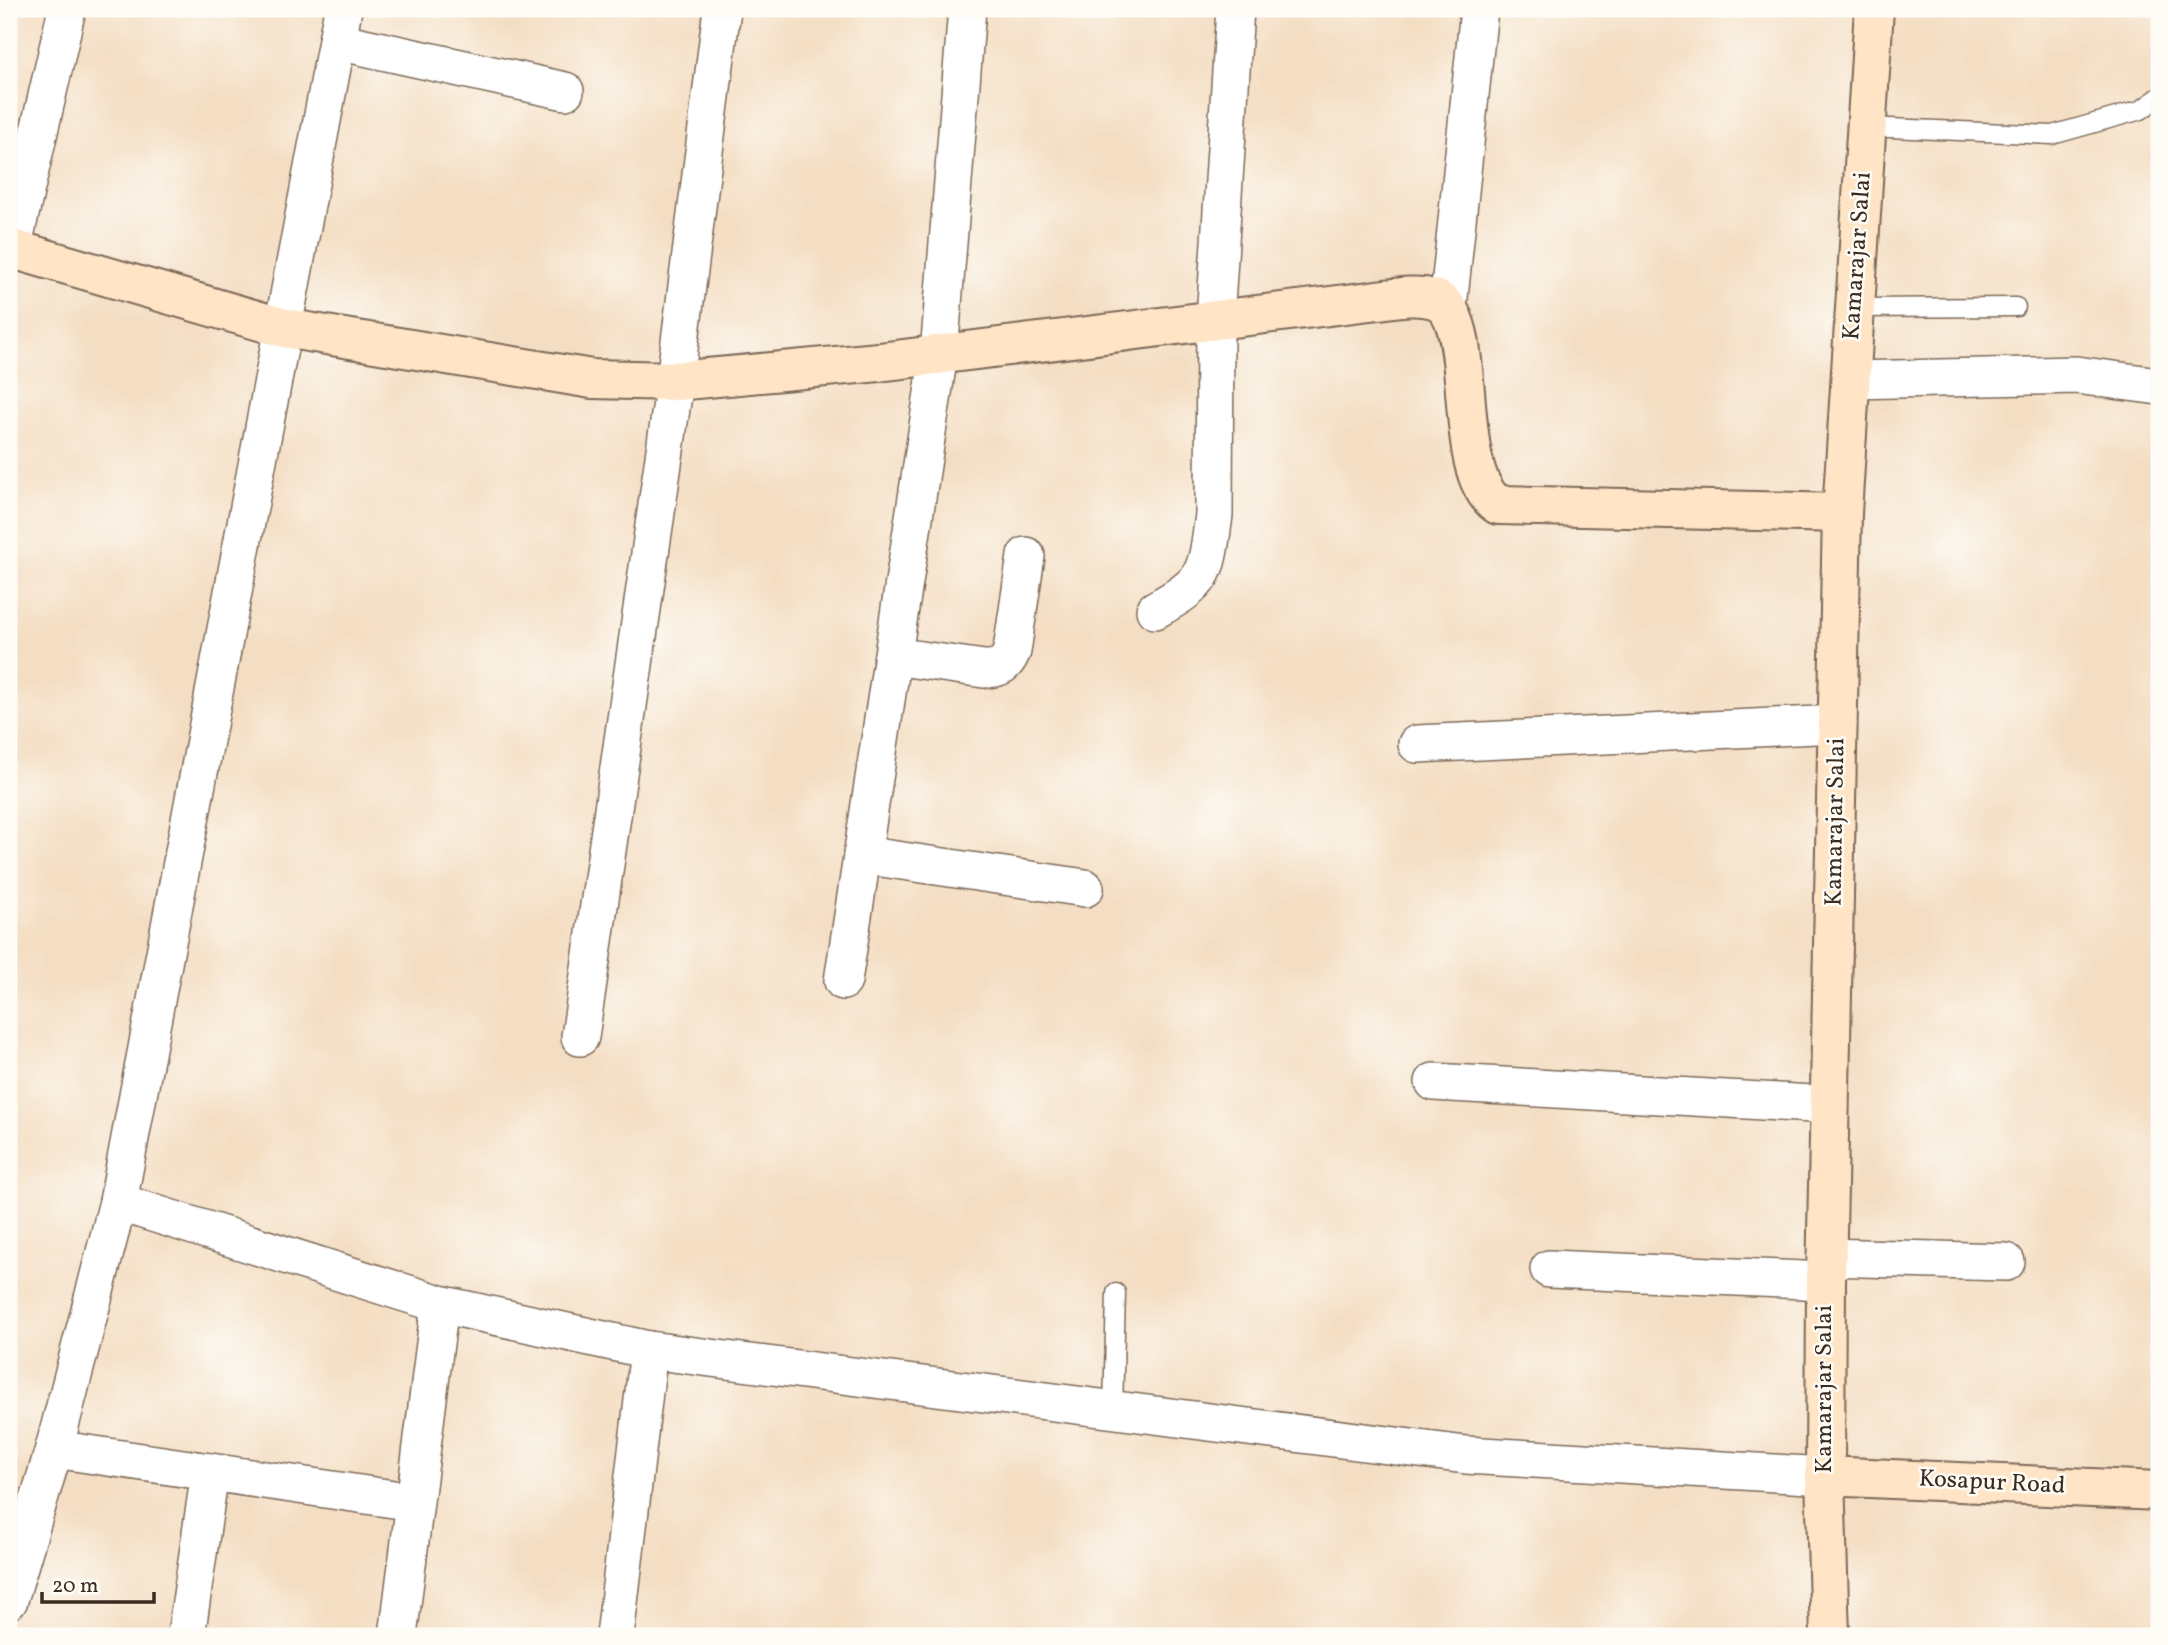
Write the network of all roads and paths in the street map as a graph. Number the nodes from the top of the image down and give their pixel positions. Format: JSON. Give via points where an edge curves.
{"nodes":[{"id":1,"x":66,"y":9,"type":"edge"},
{"id":2,"x":722,"y":9,"type":"edge"},
{"id":3,"x":967,"y":9,"type":"edge"},
{"id":4,"x":1236,"y":9,"type":"edge"},
{"id":5,"x":1479,"y":9,"type":"edge"},
{"id":6,"x":1874,"y":9,"type":"edge"},
{"id":7,"x":340,"y":25,"type":"edge"},
{"id":8,"x":565,"y":90,"type":"dead end"},
{"id":9,"x":2159,"y":97,"type":"edge"},
{"id":10,"x":1866,"y":127,"type":"junction"},
{"id":11,"x":10,"y":249,"type":"edge"},
{"id":12,"x":1448,"y":307,"type":"junction"},
{"id":13,"x":2016,"y":307,"type":"dead end"},
{"id":14,"x":1855,"y":308,"type":"junction"},
{"id":15,"x":1215,"y":320,"type":"junction"},
{"id":16,"x":284,"y":328,"type":"junction"},
{"id":17,"x":939,"y":354,"type":"junction"},
{"id":18,"x":1850,"y":380,"type":"junction"},
{"id":19,"x":675,"y":381,"type":"junction"},
{"id":20,"x":2159,"y":386,"type":"edge"},
{"id":21,"x":1842,"y":513,"type":"junction"},
{"id":22,"x":1026,"y":556,"type":"dead end"},
{"id":23,"x":1155,"y":610,"type":"dead end"},
{"id":24,"x":892,"y":656,"type":"junction"},
{"id":25,"x":1838,"y":724,"type":"junction"},
{"id":26,"x":1418,"y":744,"type":"dead end"},
{"id":27,"x":862,"y":855,"type":"junction"},
{"id":28,"x":1085,"y":888,"type":"dead end"},
{"id":29,"x":843,"y":981,"type":"dead end"},
{"id":30,"x":580,"y":1037,"type":"dead end"},
{"id":31,"x":1434,"y":1082,"type":"dead end"},
{"id":32,"x":1830,"y":1105,"type":"junction"},
{"id":33,"x":118,"y":1202,"type":"junction"},
{"id":34,"x":2006,"y":1262,"type":"dead end"},
{"id":35,"x":1549,"y":1269,"type":"dead end"},
{"id":36,"x":1826,"y":1269,"type":"junction"},
{"id":37,"x":1116,"y":1293,"type":"dead end"},
{"id":38,"x":440,"y":1304,"type":"junction"},
{"id":39,"x":649,"y":1350,"type":"junction"},
{"id":40,"x":1113,"y":1411,"type":"junction"},
{"id":41,"x":54,"y":1449,"type":"junction"},
{"id":42,"x":210,"y":1472,"type":"junction"},
{"id":43,"x":1825,"y":1476,"type":"junction"},
{"id":44,"x":2159,"y":1491,"type":"edge"},
{"id":45,"x":414,"y":1502,"type":"junction"},
{"id":46,"x":9,"y":1600,"type":"edge"},
{"id":47,"x":186,"y":1636,"type":"edge"},
{"id":48,"x":398,"y":1636,"type":"edge"},
{"id":49,"x":615,"y":1636,"type":"edge"},
{"id":50,"x":1830,"y":1636,"type":"edge"}],
"edges":[{"from":1,"to":11,"type":"street"},
{"from":2,"to":19,"type":"street"},
{"from":3,"to":17,"type":"street"},
{"from":4,"to":15,"type":"street"},
{"from":5,"to":12,"type":"street"},
{"from":6,"to":10,"type":"street","name":"Kamarajar Salai"},
{"from":7,"to":8,"type":"street"},
{"from":7,"to":16,"type":"street"},
{"from":9,"to":10,"type":"lane","via":[[2141,110],[2052,135]]},
{"from":10,"to":14,"type":"street","name":"Kamarajar Salai"},
{"from":11,"to":16,"type":"street"},
{"from":12,"to":15,"type":"street","via":[[1435,299],[1412,297]]},
{"from":12,"to":21,"type":"street","via":[[1457,328],[1479,485],[1498,505]]},
{"from":13,"to":14,"type":"lane"},
{"from":14,"to":18,"type":"street","name":"Kamarajar Salai"},
{"from":15,"to":17,"type":"street"},
{"from":15,"to":23,"type":"street","via":[[1210,542],[1204,571],[1190,591]]},
{"from":16,"to":19,"type":"street","via":[[592,379]]},
{"from":16,"to":33,"type":"street"},
{"from":17,"to":19,"type":"street"},
{"from":17,"to":24,"type":"street"},
{"from":18,"to":20,"type":"street","via":[[2076,375]]},
{"from":18,"to":21,"type":"street","name":"Kamarajar Salai"},
{"from":19,"to":30,"type":"street"},
{"from":21,"to":25,"type":"street","name":"Kamarajar Salai"},
{"from":22,"to":24,"type":"street","via":[[1007,663],[984,669]]},
{"from":24,"to":27,"type":"street"},
{"from":25,"to":26,"type":"street"},
{"from":25,"to":32,"type":"street","name":"Kamarajar Salai"},
{"from":27,"to":28,"type":"street"},
{"from":27,"to":29,"type":"street"},
{"from":31,"to":32,"type":"street"},
{"from":32,"to":36,"type":"street","name":"Kamarajar Salai"},
{"from":33,"to":38,"type":"street"},
{"from":33,"to":41,"type":"street"},
{"from":34,"to":36,"type":"street"},
{"from":35,"to":36,"type":"street"},
{"from":36,"to":43,"type":"street","name":"Kamarajar Salai"},
{"from":37,"to":40,"type":"lane"},
{"from":38,"to":39,"type":"street"},
{"from":38,"to":45,"type":"street"},
{"from":39,"to":40,"type":"street"},
{"from":39,"to":49,"type":"street"},
{"from":40,"to":43,"type":"street","via":[[1466,1455]]},
{"from":41,"to":42,"type":"street"},
{"from":41,"to":46,"type":"street"},
{"from":42,"to":45,"type":"street"},
{"from":42,"to":47,"type":"street"},
{"from":43,"to":44,"type":"street","name":"Kosapur Road"},
{"from":43,"to":50,"type":"street","name":"Kamarajar Salai"},
{"from":45,"to":48,"type":"street"}]}
